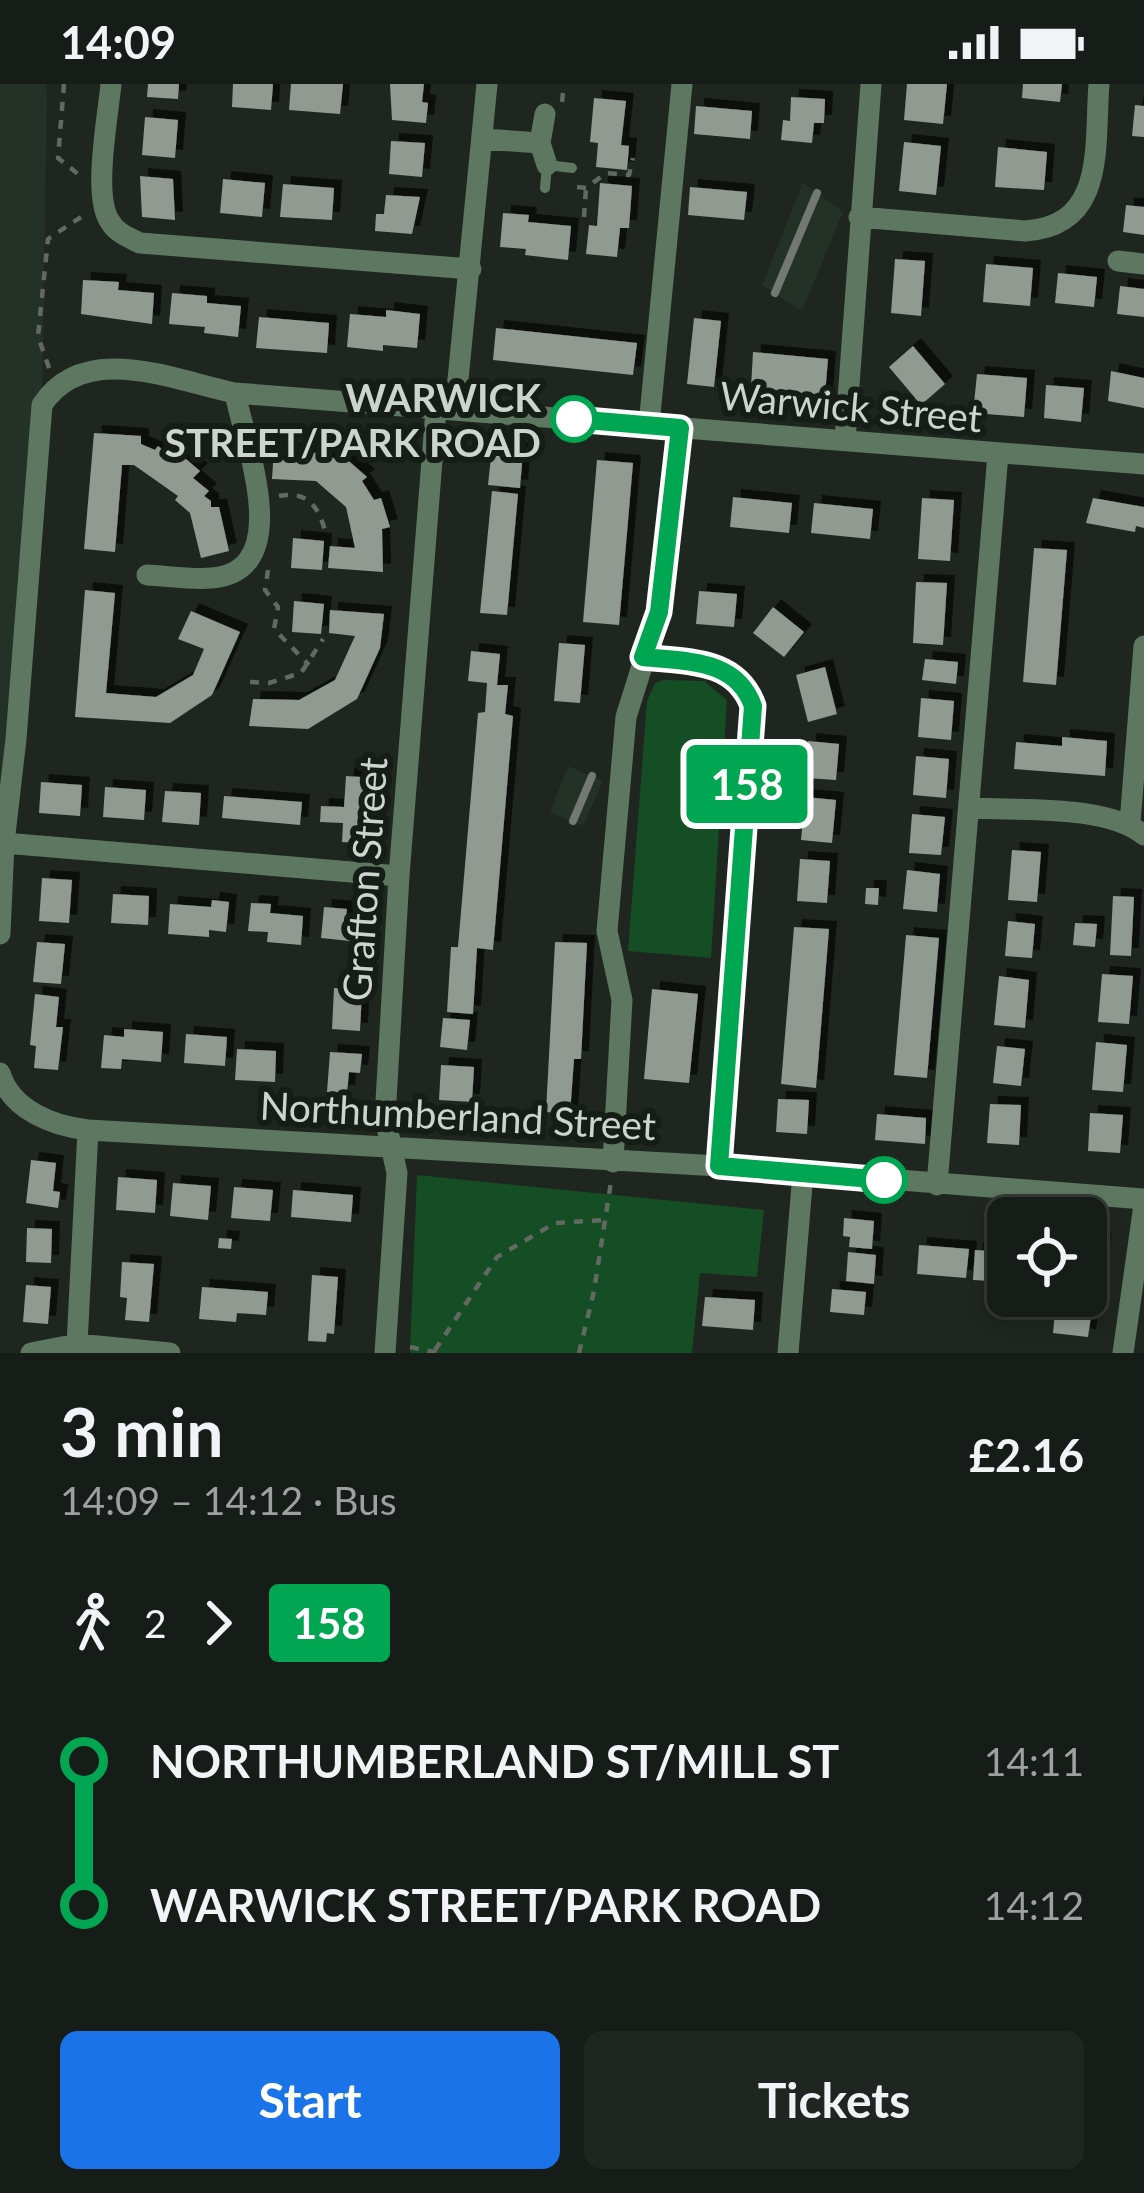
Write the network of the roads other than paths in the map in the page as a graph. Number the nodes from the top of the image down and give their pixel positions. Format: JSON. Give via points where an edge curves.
{"nodes":[{"id":1,"x":111,"y":84,"type":"edge"},
{"id":2,"x":487,"y":84,"type":"edge"},
{"id":3,"x":682,"y":84,"type":"edge"},
{"id":4,"x":871,"y":84,"type":"edge"},
{"id":5,"x":1099,"y":84,"type":"edge"},
{"id":6,"x":545,"y":106,"type":"dead end"},
{"id":7,"x":483,"y":139,"type":"junction"},
{"id":8,"x":543,"y":154,"type":"junction"},
{"id":9,"x":572,"y":169,"type":"dead end"},
{"id":10,"x":545,"y":188,"type":"dead end"},
{"id":11,"x":859,"y":217,"type":"junction"},
{"id":12,"x":1118,"y":261,"type":"dead end"},
{"id":13,"x":1144,"y":264,"type":"edge"},
{"id":14,"x":471,"y":268,"type":"junction"},
{"id":15,"x":236,"y":393,"type":"junction"},
{"id":16,"x":445,"y":410,"type":"junction"},
{"id":17,"x":649,"y":425,"type":"junction"},
{"id":18,"x":680,"y":428,"type":"junction"},
{"id":19,"x":844,"y":440,"type":"junction"},
{"id":20,"x":998,"y":454,"type":"junction"},
{"id":21,"x":1144,"y":464,"type":"edge"},
{"id":22,"x":147,"y":575,"type":"dead end"},
{"id":23,"x":1144,"y":646,"type":"edge"},
{"id":24,"x":643,"y":657,"type":"junction"},
{"id":25,"x":971,"y":808,"type":"junction"},
{"id":26,"x":1137,"y":829,"type":"edge"},
{"id":27,"x":4,"y":843,"type":"junction"},
{"id":28,"x":399,"y":876,"type":"junction"},
{"id":29,"x":2,"y":898,"type":"edge"},
{"id":30,"x":0,"y":934,"type":"edge"},
{"id":31,"x":1,"y":1081,"type":"edge"},
{"id":32,"x":88,"y":1130,"type":"junction"},
{"id":33,"x":391,"y":1147,"type":"junction"},
{"id":34,"x":613,"y":1162,"type":"junction"},
{"id":35,"x":719,"y":1166,"type":"junction"},
{"id":36,"x":802,"y":1173,"type":"junction"},
{"id":37,"x":937,"y":1185,"type":"junction"},
{"id":38,"x":1144,"y":1202,"type":"edge"},
{"id":39,"x":1136,"y":1321,"type":"edge"},
{"id":40,"x":76,"y":1344,"type":"junction"},
{"id":41,"x":386,"y":1349,"type":"edge"},
{"id":42,"x":32,"y":1353,"type":"edge"},
{"id":43,"x":170,"y":1353,"type":"edge"},
{"id":44,"x":788,"y":1353,"type":"edge"},
{"id":45,"x":1123,"y":1353,"type":"edge"}],
"edges":[{"from":1,"to":14,"type":"street","via":[[102,197],[121,234],[140,243]]},
{"from":2,"to":7,"type":"street","name":"Grafton Street"},
{"from":3,"to":17,"type":"street"},
{"from":4,"to":11,"type":"street"},
{"from":5,"to":11,"type":"street","via":[[1092,177],[1070,218],[1025,231]]},
{"from":6,"to":8,"type":"street"},
{"from":7,"to":8,"type":"street"},
{"from":7,"to":14,"type":"street","name":"Grafton Street"},
{"from":8,"to":9,"type":"lane"},
{"from":8,"to":10,"type":"lane"},
{"from":11,"to":19,"type":"street"},
{"from":12,"to":13,"type":"street"},
{"from":14,"to":16,"type":"street","name":"Grafton Street"},
{"from":15,"to":16,"type":"street","name":"Warwick Street"},
{"from":15,"to":22,"type":"street","via":[[260,500],[262,528],[252,554],[217,578]]},
{"from":15,"to":27,"type":"street","name":"Warwick Street","via":[[116,367],[56,384],[42,405]]},
{"from":16,"to":17,"type":"street","name":"Warwick Street"},
{"from":16,"to":28,"type":"street","name":"Grafton Street"},
{"from":17,"to":18,"type":"street","name":"Warwick Street"},
{"from":18,"to":19,"type":"street","name":"Warwick Street"},
{"from":18,"to":24,"type":"street","via":[[659,612]]},
{"from":19,"to":20,"type":"street","name":"Warwick Street"},
{"from":20,"to":21,"type":"street","name":"Warwick Street"},
{"from":20,"to":25,"type":"street"},
{"from":23,"to":26,"type":"street"},
{"from":24,"to":34,"type":"street","via":[[626,717],[607,931],[622,1000]]},
{"from":24,"to":35,"type":"street","via":[[714,666],[746,685],[753,706]]},
{"from":25,"to":26,"type":"street","via":[[1104,816]]},
{"from":25,"to":37,"type":"street"},
{"from":27,"to":28,"type":"street"},
{"from":27,"to":29,"type":"street"},
{"from":28,"to":33,"type":"street","name":"Grafton Street","via":[[385,1118]]},
{"from":29,"to":30,"type":"street"},
{"from":31,"to":32,"type":"street","name":"Northumberland Street","via":[[24,1108]]},
{"from":32,"to":33,"type":"street","name":"Northumberland Street"},
{"from":32,"to":40,"type":"street"},
{"from":33,"to":34,"type":"street","name":"Northumberland Street"},
{"from":33,"to":41,"type":"street","name":"Grafton Street","via":[[397,1173]]},
{"from":34,"to":35,"type":"street","name":"Northumberland Street"},
{"from":35,"to":36,"type":"street","name":"Northumberland Street"},
{"from":36,"to":37,"type":"street","name":"Northumberland Street"},
{"from":36,"to":44,"type":"street"},
{"from":37,"to":38,"type":"street","name":"Northumberland Street"},
{"from":38,"to":39,"type":"street"},
{"from":39,"to":45,"type":"street"},
{"from":40,"to":42,"type":"street"},
{"from":40,"to":43,"type":"street"}]}
